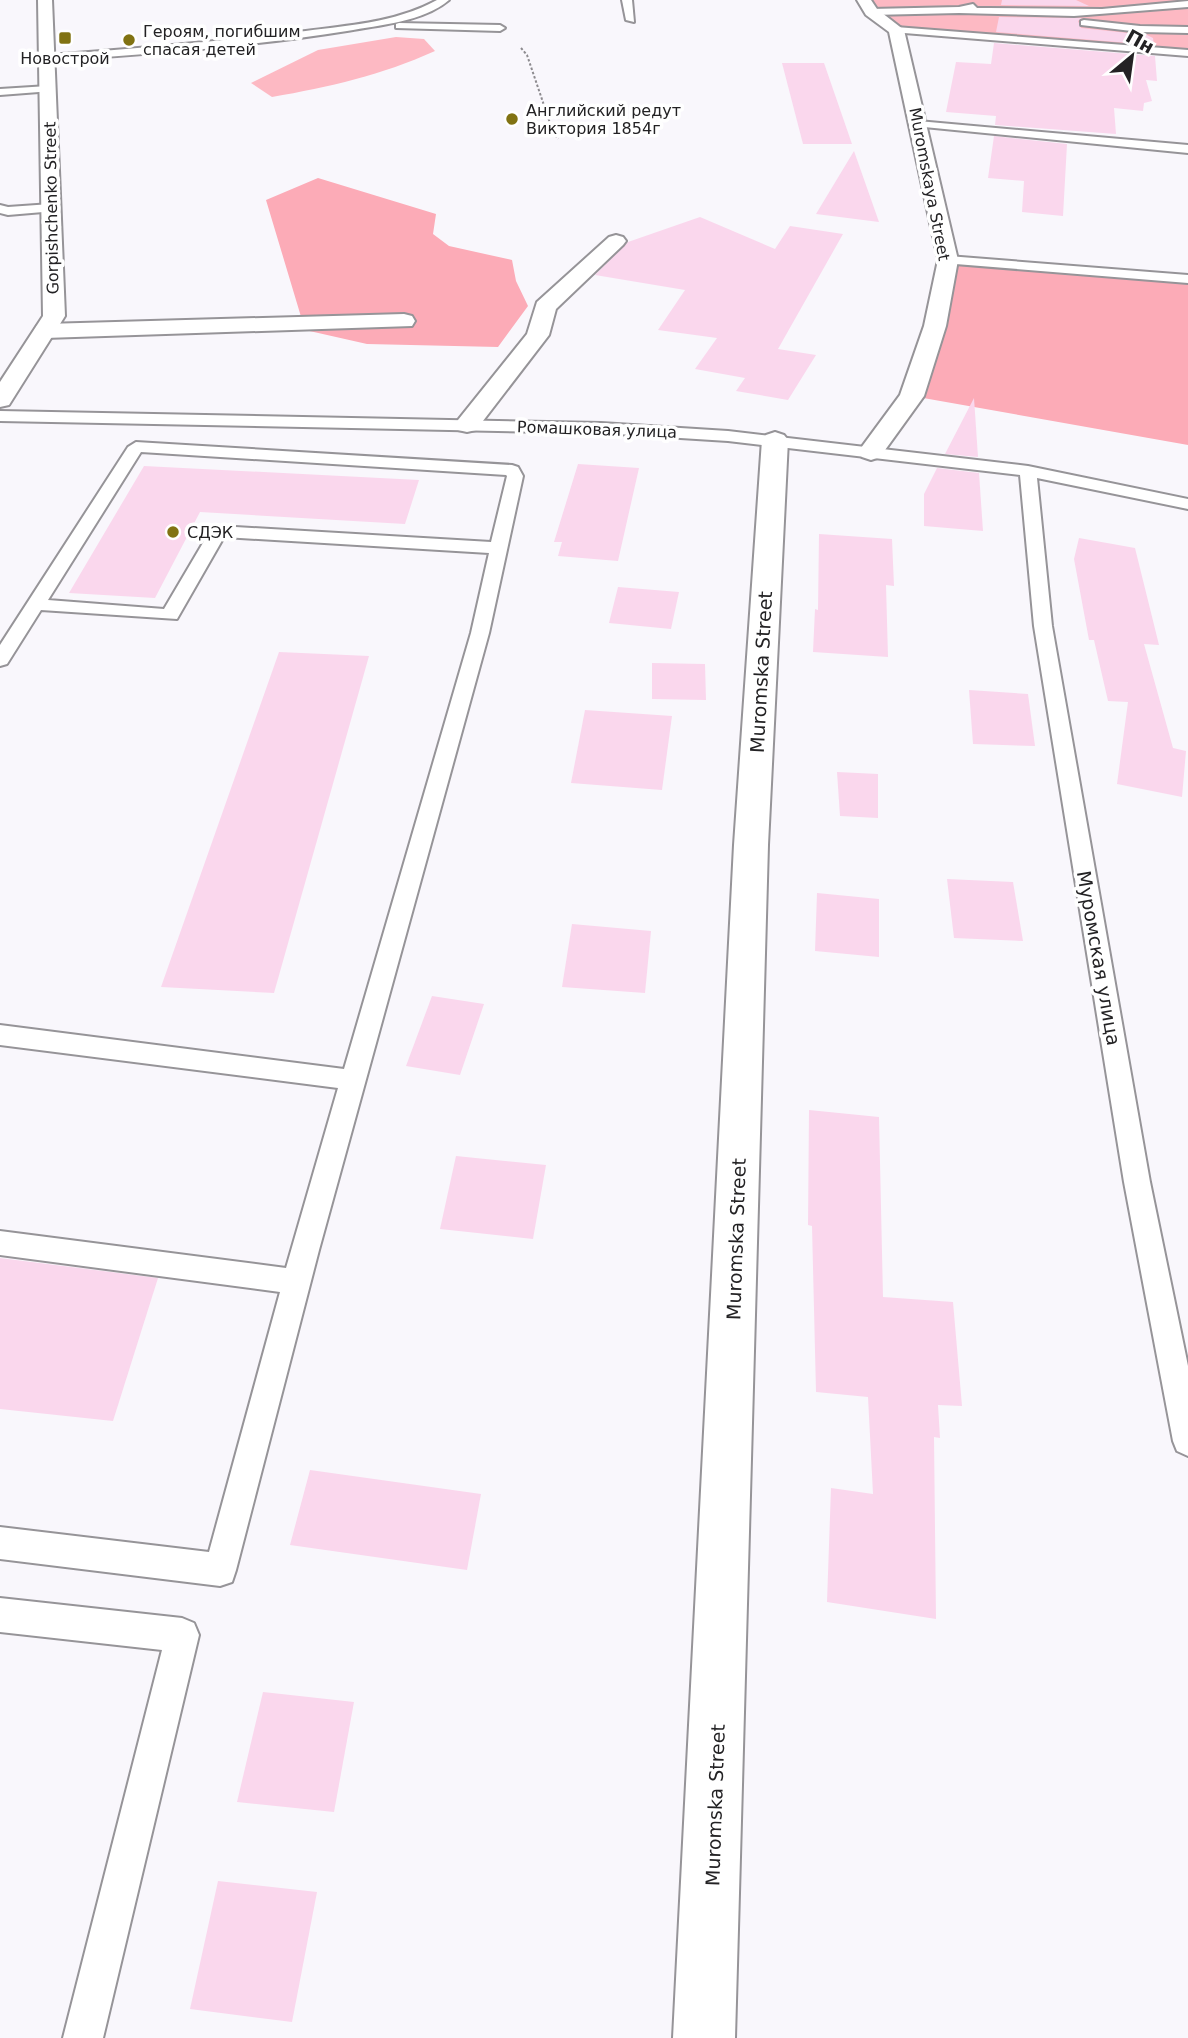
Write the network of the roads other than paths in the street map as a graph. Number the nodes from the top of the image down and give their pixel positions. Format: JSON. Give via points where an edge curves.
{"nodes":[{"id":1,"x":45,"y":0,"type":"edge"},
{"id":2,"x":444,"y":0,"type":"edge"},
{"id":3,"x":627,"y":0,"type":"edge"},
{"id":4,"x":1008,"y":0,"type":"edge"},
{"id":5,"x":1188,"y":4,"type":"edge"},
{"id":6,"x":867,"y":6,"type":"edge"},
{"id":7,"x":959,"y":10,"type":"junction"},
{"id":8,"x":1023,"y":13,"type":"junction"},
{"id":9,"x":631,"y":20,"type":"dead end"},
{"id":10,"x":363,"y":26,"type":"junction"},
{"id":11,"x":500,"y":28,"type":"road end"},
{"id":12,"x":896,"y":30,"type":"junction"},
{"id":13,"x":1188,"y":30,"type":"edge"},
{"id":14,"x":1188,"y":53,"type":"edge"},
{"id":15,"x":47,"y":58,"type":"junction"},
{"id":16,"x":48,"y":89,"type":"junction"},
{"id":17,"x":0,"y":92,"type":"edge"},
{"id":18,"x":918,"y":124,"type":"junction"},
{"id":19,"x":1188,"y":149,"type":"edge"},
{"id":20,"x":51,"y":208,"type":"junction"},
{"id":21,"x":0,"y":209,"type":"edge"},
{"id":22,"x":616,"y":241,"type":"dead end"},
{"id":23,"x":948,"y":260,"type":"junction"},
{"id":24,"x":1188,"y":279,"type":"edge"},
{"id":25,"x":404,"y":321,"type":"dead end"},
{"id":26,"x":44,"y":331,"type":"junction"},
{"id":27,"x":0,"y":400,"type":"edge"},
{"id":28,"x":0,"y":416,"type":"edge"},
{"id":29,"x":467,"y":425,"type":"junction"},
{"id":30,"x":775,"y":440,"type":"junction"},
{"id":31,"x":871,"y":452,"type":"junction"},
{"id":32,"x":1028,"y":471,"type":"junction"},
{"id":33,"x":1188,"y":504,"type":"edge"},
{"id":34,"x":498,"y":548,"type":"junction"},
{"id":35,"x":35,"y":604,"type":"junction"},
{"id":36,"x":0,"y":660,"type":"edge"},
{"id":37,"x":0,"y":1035,"type":"edge"},
{"id":38,"x":353,"y":1080,"type":"junction"},
{"id":39,"x":0,"y":1243,"type":"edge"},
{"id":40,"x":297,"y":1282,"type":"junction"},
{"id":41,"x":1188,"y":1441,"type":"edge"},
{"id":42,"x":0,"y":1544,"type":"edge"},
{"id":43,"x":0,"y":1615,"type":"edge"},
{"id":44,"x":83,"y":2038,"type":"edge"},
{"id":45,"x":704,"y":2038,"type":"edge"}],
"edges":[{"from":1,"to":15,"type":"street","name":"Gorpishchenko Street"},
{"from":2,"to":10,"type":"lane","via":[[419,13]]},
{"from":3,"to":9,"type":"lane"},
{"from":4,"to":7,"type":"lane"},
{"from":5,"to":8,"type":"lane"},
{"from":6,"to":7,"type":"lane"},
{"from":6,"to":12,"type":"street"},
{"from":7,"to":8,"type":"lane"},
{"from":8,"to":13,"type":"lane","via":[[1105,27]]},
{"from":10,"to":11,"type":"lane"},
{"from":10,"to":15,"type":"lane"},
{"from":12,"to":14,"type":"lane"},
{"from":12,"to":18,"type":"street","name":"Muromskaya Street"},
{"from":15,"to":16,"type":"street","name":"Gorpishchenko Street"},
{"from":16,"to":17,"type":"lane"},
{"from":16,"to":20,"type":"street","name":"Gorpishchenko Street"},
{"from":18,"to":19,"type":"lane"},
{"from":18,"to":23,"type":"street","name":"Muromskaya Street"},
{"from":20,"to":21,"type":"lane"},
{"from":20,"to":26,"type":"street","name":"Gorpishchenko Street","via":[[54,316]]},
{"from":22,"to":29,"type":"street","via":[[545,307],[538,335]]},
{"from":23,"to":24,"type":"lane"},
{"from":23,"to":31,"type":"street","name":"Muromskaya Street","via":[[935,326],[912,396]]},
{"from":25,"to":26,"type":"street"},
{"from":26,"to":27,"type":"street","name":"Gorpishchenko Street"},
{"from":28,"to":29,"type":"lane","name":"Ромашковая улица"},
{"from":29,"to":30,"type":"lane","name":"Ромашковая улица","via":[[601,428]]},
{"from":30,"to":31,"type":"lane","name":"Ромашковая улица"},
{"from":30,"to":45,"type":"street","name":"Muromska Street","via":[[751,845]]},
{"from":31,"to":32,"type":"lane","name":"Ромашковая улица"},
{"from":32,"to":33,"type":"lane","name":"Ромашковая улица"},
{"from":32,"to":41,"type":"lane","name":"Муромская улица","via":[[1043,626],[1137,1182]]},
{"from":34,"to":35,"type":"lane","via":[[219,531],[170,615]]},
{"from":34,"to":35,"type":"lane","via":[[515,476],[512,470],[136,447]]},
{"from":34,"to":38,"type":"lane","via":[[476,646]]},
{"from":35,"to":36,"type":"lane"},
{"from":37,"to":38,"type":"lane"},
{"from":38,"to":40,"type":"lane"},
{"from":39,"to":40,"type":"lane"},
{"from":40,"to":42,"type":"lane","via":[[220,1570]]},
{"from":43,"to":44,"type":"lane","via":[[182,1635]]}]}
